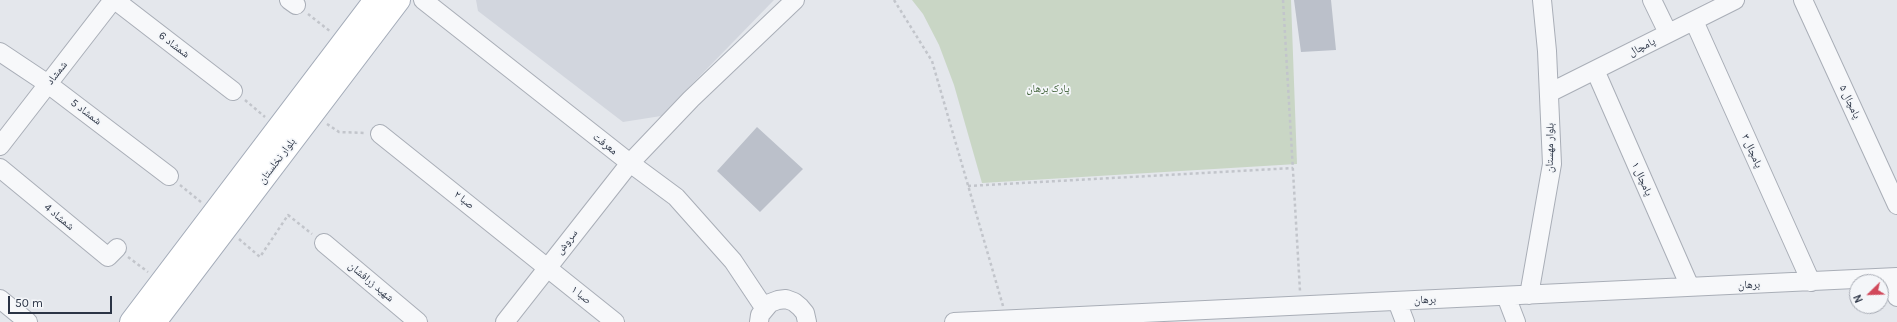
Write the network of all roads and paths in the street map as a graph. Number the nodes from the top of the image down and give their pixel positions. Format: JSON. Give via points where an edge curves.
{"nodes":[{"id":1,"x":114,"y":0,"type":"edge"},
{"id":2,"x":375,"y":0,"type":"edge"},
{"id":3,"x":399,"y":0,"type":"edge"},
{"id":4,"x":423,"y":0,"type":"edge"},
{"id":5,"x":795,"y":0,"type":"edge"},
{"id":6,"x":894,"y":0,"type":"edge"},
{"id":7,"x":1283,"y":0,"type":"edge"},
{"id":8,"x":1542,"y":0,"type":"edge"},
{"id":9,"x":1652,"y":0,"type":"edge"},
{"id":10,"x":1735,"y":0,"type":"edge"},
{"id":11,"x":1803,"y":0,"type":"edge"},
{"id":12,"x":293,"y":3,"type":"edge"},
{"id":13,"x":1694,"y":21,"type":"junction"},
{"id":14,"x":1668,"y":33,"type":"junction"},
{"id":15,"x":343,"y":42,"type":"junction"},
{"id":16,"x":0,"y":52,"type":"edge"},
{"id":17,"x":1594,"y":70,"type":"junction"},
{"id":18,"x":48,"y":84,"type":"junction"},
{"id":19,"x":233,"y":91,"type":"joint"},
{"id":20,"x":1549,"y":93,"type":"junction"},
{"id":21,"x":313,"y":114,"type":"junction"},
{"id":22,"x":278,"y":128,"type":"junction"},
{"id":23,"x":380,"y":134,"type":"joint"},
{"id":24,"x":0,"y":146,"type":"edge"},
{"id":25,"x":630,"y":163,"type":"junction"},
{"id":26,"x":0,"y":168,"type":"edge"},
{"id":27,"x":1293,"y":168,"type":"junction"},
{"id":28,"x":169,"y":176,"type":"joint"},
{"id":29,"x":968,"y":186,"type":"junction"},
{"id":30,"x":1897,"y":204,"type":"edge"},
{"id":31,"x":206,"y":206,"type":"dead end"},
{"id":32,"x":226,"y":228,"type":"junction"},
{"id":33,"x":324,"y":243,"type":"joint"},
{"id":34,"x":117,"y":248,"type":"joint"},
{"id":35,"x":548,"y":267,"type":"junction"},
{"id":36,"x":1893,"y":278,"type":"edge"},
{"id":37,"x":1811,"y":282,"type":"junction"},
{"id":38,"x":161,"y":283,"type":"junction"},
{"id":39,"x":1690,"y":287,"type":"junction"},
{"id":40,"x":1529,"y":295,"type":"junction"},
{"id":41,"x":1506,"y":296,"type":"junction"},
{"id":42,"x":1897,"y":297,"type":"edge"},
{"id":43,"x":0,"y":299,"type":"edge"},
{"id":44,"x":1397,"y":301,"type":"junction"},
{"id":45,"x":1302,"y":314,"type":"edge"},
{"id":46,"x":762,"y":315,"type":"edge"},
{"id":47,"x":1147,"y":318,"type":"edge"},
{"id":48,"x":1007,"y":321,"type":"edge"},
{"id":49,"x":28,"y":322,"type":"edge"},
{"id":50,"x":131,"y":322,"type":"edge"},
{"id":51,"x":155,"y":322,"type":"edge"},
{"id":52,"x":418,"y":322,"type":"edge"},
{"id":53,"x":505,"y":322,"type":"edge"},
{"id":54,"x":616,"y":322,"type":"edge"},
{"id":55,"x":807,"y":322,"type":"edge"},
{"id":56,"x":954,"y":322,"type":"edge"},
{"id":57,"x":1405,"y":322,"type":"edge"},
{"id":58,"x":1516,"y":322,"type":"edge"}],
"edges":[{"from":1,"to":18,"type":"street","name":"شمشاد"},
{"from":1,"to":19,"type":"street","name":"شمشاد 6"},
{"from":2,"to":15,"type":"main road","name":"بلوار نخلستان"},
{"from":3,"to":21,"type":"main road","name":"بلوار نخلستان"},
{"from":4,"to":25,"type":"street","name":"معرفت"},
{"from":5,"to":25,"type":"street","name":"سروش","via":[[691,99]]},
{"from":6,"to":29,"type":"path","via":[[932,61]]},
{"from":7,"to":27,"type":"path"},
{"from":8,"to":20,"type":"street","name":"بلوار مهستان"},
{"from":9,"to":14,"type":"street"},
{"from":10,"to":13,"type":"street","name":"پامچال"},
{"from":11,"to":30,"type":"street","name":"پامچال ۵"},
{"from":12,"to":15,"type":"path"},
{"from":13,"to":14,"type":"street","name":"پامچال"},
{"from":13,"to":37,"type":"street","name":"پامچال ۳"},
{"from":14,"to":17,"type":"street","name":"پامچال"},
{"from":15,"to":22,"type":"main road","name":"بلوار نخلستان"},
{"from":16,"to":18,"type":"street","name":"شمشاد 5"},
{"from":17,"to":20,"type":"street","name":"پامچال"},
{"from":17,"to":39,"type":"street","name":"پامچال ۱"},
{"from":18,"to":24,"type":"street","name":"شمشاد"},
{"from":18,"to":28,"type":"street","name":"شمشاد 5"},
{"from":19,"to":22,"type":"path"},
{"from":20,"to":40,"type":"street","name":"بلوار مهستان","via":[[1552,164]]},
{"from":21,"to":23,"type":"path","via":[[339,132]]},
{"from":21,"to":32,"type":"main road","name":"بلوار نخلستان"},
{"from":22,"to":38,"type":"main road","name":"بلوار نخلستان"},
{"from":23,"to":35,"type":"street","name":"صبا ۲"},
{"from":25,"to":35,"type":"street","name":"سروش"},
{"from":25,"to":46,"type":"street","name":"معرفت","via":[[676,197],[733,261]]},
{"from":26,"to":34,"type":"street","name":"شمشاد 4","via":[[108,257]]},
{"from":27,"to":29,"type":"path"},
{"from":27,"to":45,"type":"path"},
{"from":28,"to":31,"type":"path"},
{"from":29,"to":48,"type":"path"},
{"from":32,"to":33,"type":"path","via":[[260,257],[288,215]]},
{"from":32,"to":51,"type":"main road","name":"بلوار نخلستان"},
{"from":33,"to":52,"type":"street","name":"شهید زرافشان"},
{"from":34,"to":38,"type":"path"},
{"from":35,"to":53,"type":"street","name":"سروش"},
{"from":35,"to":54,"type":"street","name":"صبا ۱"},
{"from":36,"to":37,"type":"street","name":"برهان"},
{"from":36,"to":42,"type":"street"},
{"from":37,"to":39,"type":"street","name":"برهان"},
{"from":38,"to":50,"type":"main road","name":"بلوار نخلستان"},
{"from":39,"to":40,"type":"street","name":"برهان"},
{"from":40,"to":41,"type":"street","name":"برهان"},
{"from":41,"to":44,"type":"street","name":"برهان"},
{"from":41,"to":58,"type":"street"},
{"from":43,"to":49,"type":"street"},
{"from":44,"to":45,"type":"street","name":"برهان"},
{"from":44,"to":57,"type":"street"},
{"from":45,"to":47,"type":"street","name":"برهان"},
{"from":46,"to":55,"type":"street","via":[[770,303],[778,300],[794,302],[805,313]]},
{"from":47,"to":48,"type":"street","name":"برهان"},
{"from":48,"to":56,"type":"street","name":"برهان"}]}
